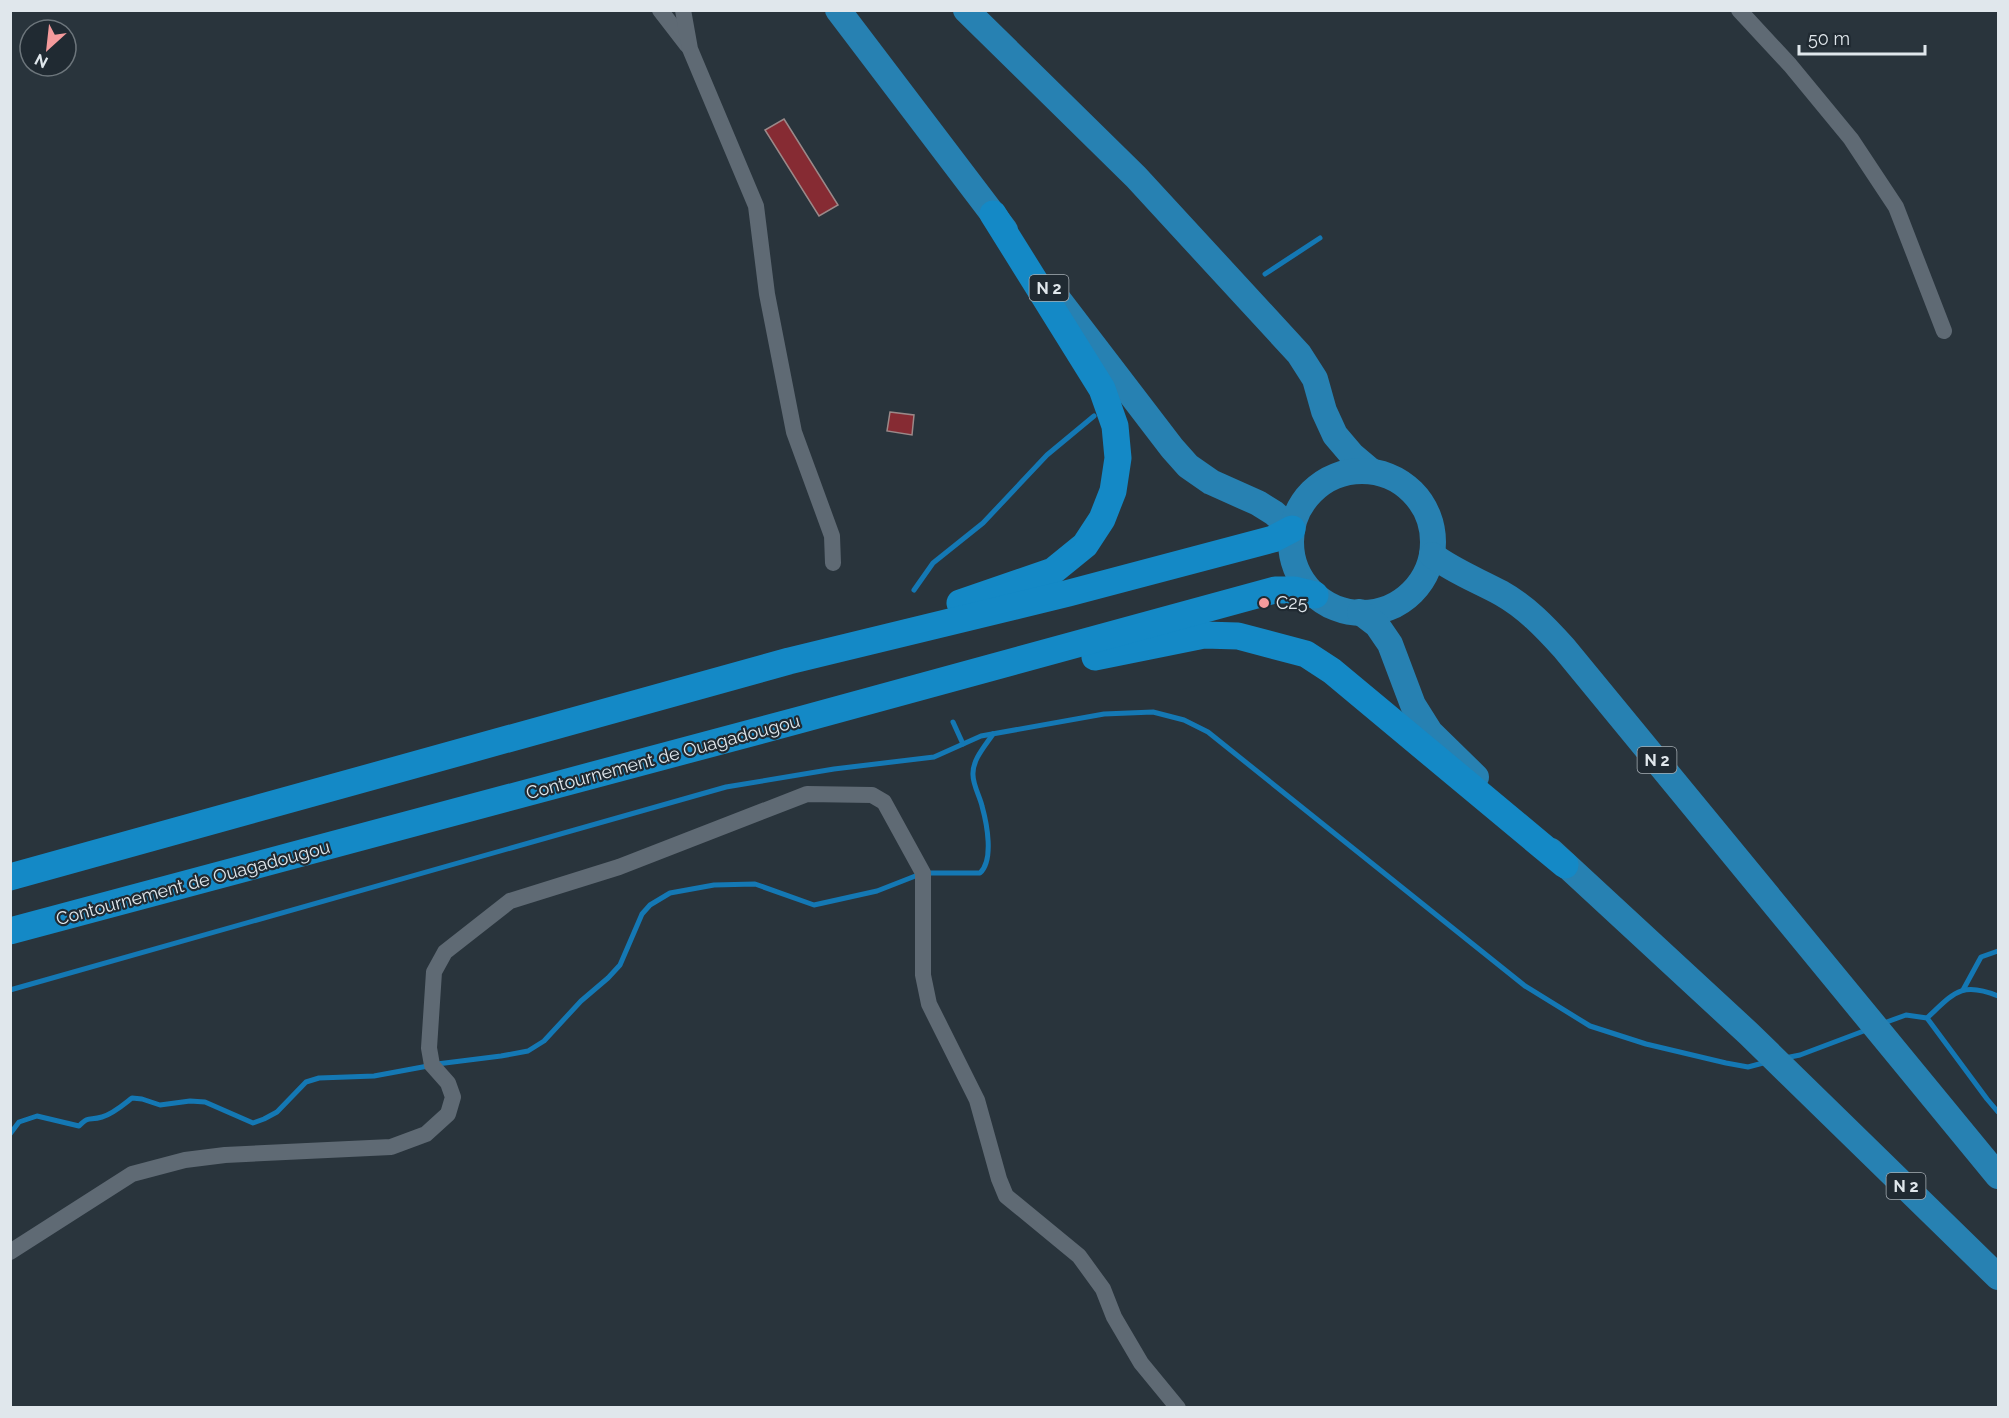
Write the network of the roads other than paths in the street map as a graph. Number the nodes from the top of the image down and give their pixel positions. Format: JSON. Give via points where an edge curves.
{"nodes":[{"id":1,"x":660,"y":10,"type":"edge"},
{"id":2,"x":683,"y":10,"type":"edge"},
{"id":3,"x":838,"y":10,"type":"edge"},
{"id":4,"x":966,"y":10,"type":"edge"},
{"id":5,"x":1739,"y":10,"type":"edge"},
{"id":6,"x":690,"y":49,"type":"junction"},
{"id":7,"x":993,"y":214,"type":"junction"},
{"id":8,"x":1944,"y":331,"type":"dead end"},
{"id":9,"x":1371,"y":471,"type":"junction"},
{"id":10,"x":1292,"y":529,"type":"junction"},
{"id":11,"x":1432,"y":555,"type":"junction"},
{"id":12,"x":833,"y":563,"type":"dead end"},
{"id":13,"x":1315,"y":595,"type":"junction"},
{"id":14,"x":1360,"y":612,"type":"junction"},
{"id":15,"x":789,"y":661,"type":"junction"},
{"id":16,"x":803,"y":719,"type":"junction"},
{"id":17,"x":1565,"y":865,"type":"junction"},
{"id":18,"x":10,"y":877,"type":"edge"},
{"id":19,"x":10,"y":932,"type":"edge"},
{"id":20,"x":1998,"y":1176,"type":"edge"},
{"id":21,"x":10,"y":1252,"type":"edge"},
{"id":22,"x":1998,"y":1277,"type":"edge"},
{"id":23,"x":1178,"y":1407,"type":"edge"}],
"edges":[{"from":1,"to":6,"type":"street"},
{"from":2,"to":6,"type":"street"},
{"from":3,"to":7,"type":"main road","number":"N 2"},
{"from":4,"to":9,"type":"main road","via":[[1136,177],[1299,354],[1315,379],[1335,435]]},
{"from":5,"to":8,"type":"street","via":[[1851,139],[1896,207]]},
{"from":6,"to":12,"type":"street","via":[[756,206],[767,294],[794,432],[832,536]]},
{"from":7,"to":10,"type":"main road","number":"N 2","via":[[1188,466],[1211,483],[1258,503]]},
{"from":7,"to":15,"type":"highway","via":[[1102,388],[1115,426],[1118,458],[1113,491],[1102,519],[1084,545],[1053,571]]},
{"from":9,"to":10,"type":"main road","name":"Contournement de Ouagadougou","via":[[1346,472],[1323,481],[1305,498]]},
{"from":9,"to":11,"type":"main road","name":"Contournement de Ouagadougou","via":[[1395,479],[1413,492],[1426,510],[1432,532]]},
{"from":10,"to":13,"type":"main road","name":"Contournement de Ouagadougou","via":[[1290,543],[1295,568]]},
{"from":10,"to":15,"type":"highway","via":[[1273,539],[1068,593]]},
{"from":11,"to":14,"type":"main road","name":"Contournement de Ouagadougou","via":[[1425,576],[1411,594],[1392,607]]},
{"from":11,"to":20,"type":"main road","number":"N 2","via":[[1501,593],[1541,622]]},
{"from":13,"to":14,"type":"main road","name":"Contournement de Ouagadougou","via":[[1348,612]]},
{"from":13,"to":16,"type":"highway","name":"Contournement de Ouagadougou","via":[[1275,590]]},
{"from":14,"to":17,"type":"main road","number":"N 2","via":[[1377,625],[1389,644],[1413,705],[1430,732]]},
{"from":15,"to":18,"type":"highway"},
{"from":16,"to":17,"type":"highway","via":[[1167,642],[1204,635],[1238,636],[1305,654],[1332,671]]},
{"from":16,"to":19,"type":"highway","name":"Contournement de Ouagadougou"},
{"from":17,"to":22,"type":"main road","number":"N 2","via":[[1749,1034]]},
{"from":21,"to":23,"type":"street","via":[[132,1174],[185,1160],[225,1155],[391,1147],[426,1134],[448,1114],[453,1097],[448,1083],[432,1065],[429,1048],[434,972],[445,952],[510,901],[619,867],[807,794],[872,795],[884,802],[923,873],[923,975],[929,1004],[977,1100],[1006,1196],[1079,1256],[1103,1289],[1114,1317],[1141,1363]]}]}
